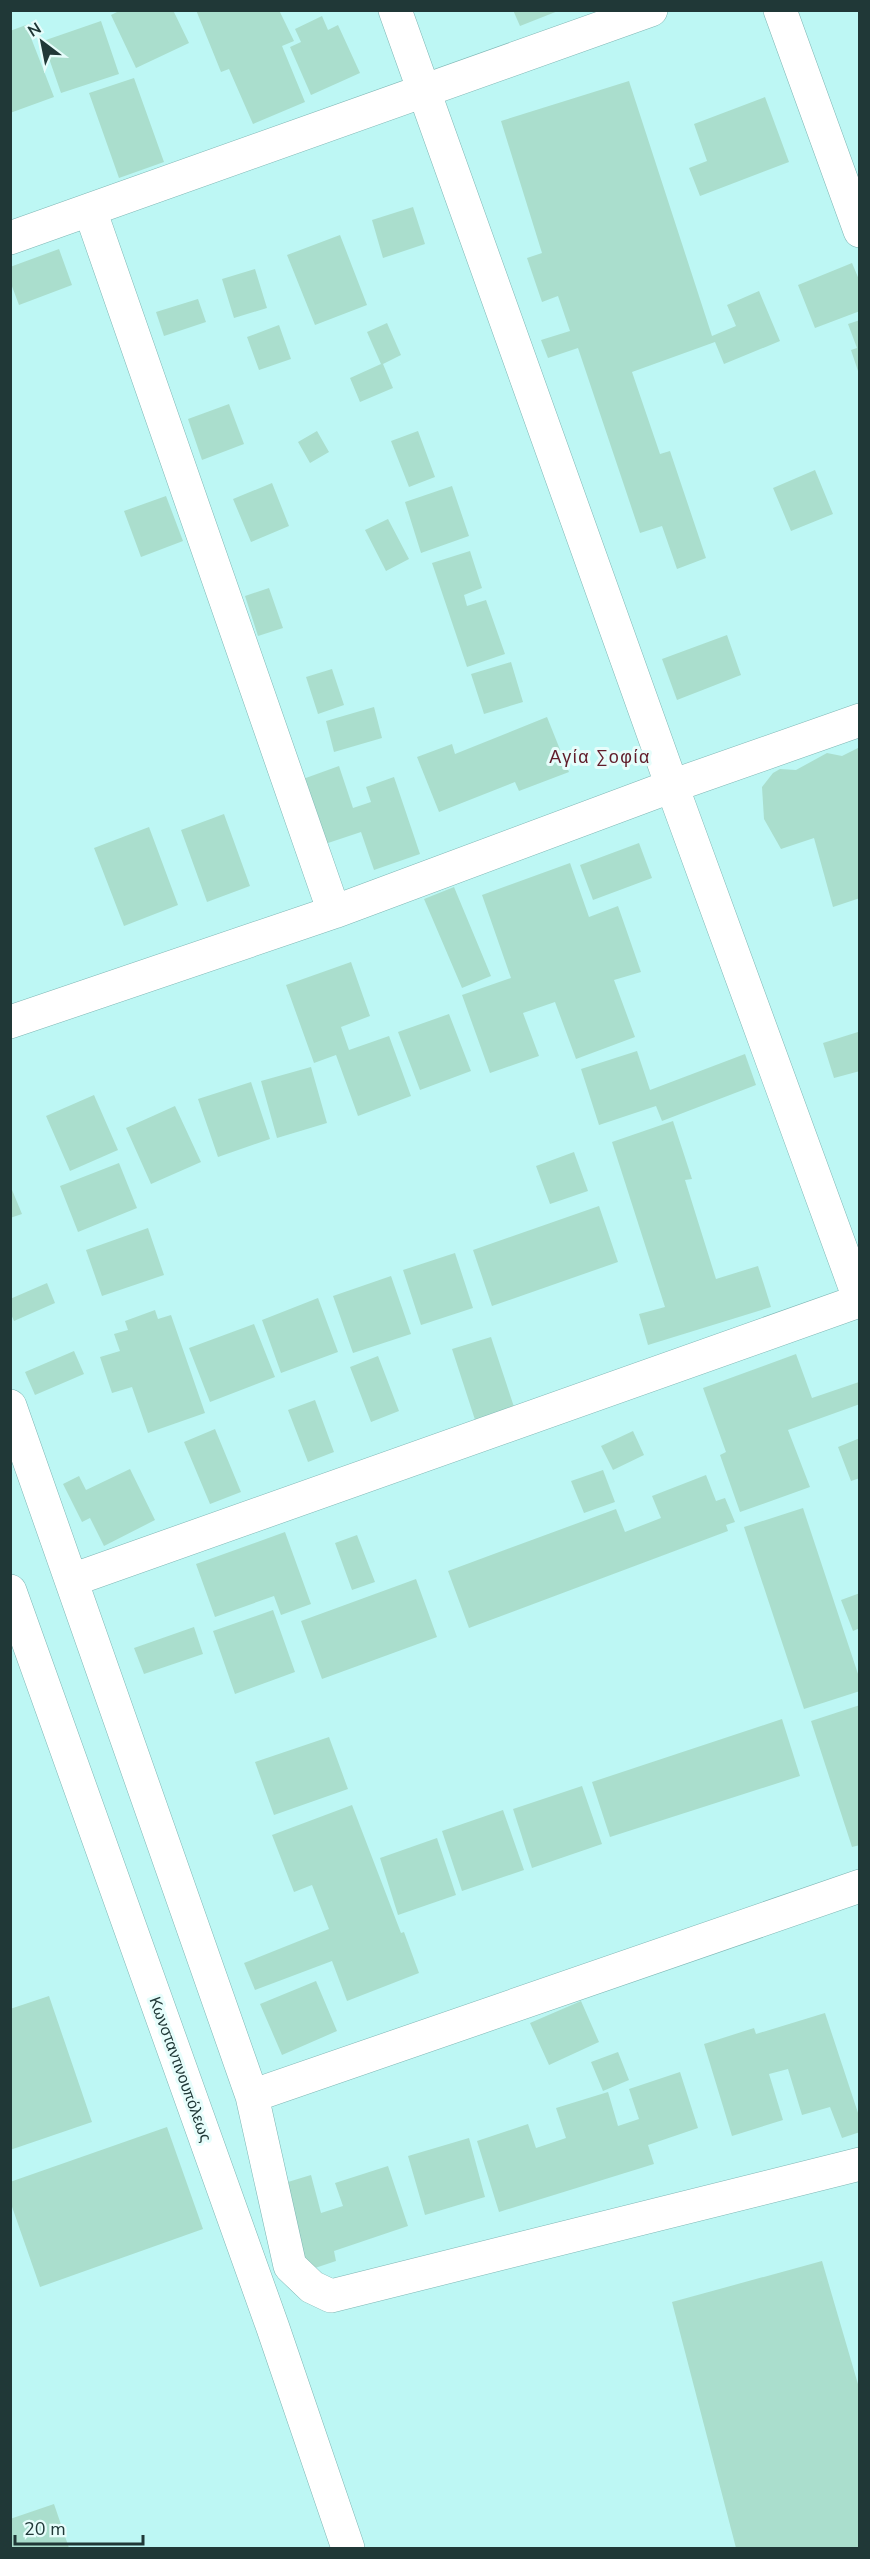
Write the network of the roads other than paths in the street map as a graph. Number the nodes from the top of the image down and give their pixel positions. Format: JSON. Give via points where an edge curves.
{"nodes":[{"id":1,"x":395,"y":10,"type":"edge"},
{"id":2,"x":651,"y":10,"type":"edge"},
{"id":3,"x":780,"y":10,"type":"edge"},
{"id":4,"x":425,"y":93,"type":"junction"},
{"id":5,"x":90,"y":210,"type":"junction"},
{"id":6,"x":860,"y":231,"type":"edge"},
{"id":7,"x":10,"y":238,"type":"edge"},
{"id":8,"x":860,"y":720,"type":"edge"},
{"id":9,"x":672,"y":786,"type":"junction"},
{"id":10,"x":334,"y":912,"type":"junction"},
{"id":11,"x":10,"y":1022,"type":"edge"},
{"id":12,"x":10,"y":1406,"type":"edge"},
{"id":13,"x":72,"y":1580,"type":"junction"},
{"id":14,"x":10,"y":1591,"type":"edge"},
{"id":15,"x":860,"y":1886,"type":"edge"},
{"id":16,"x":252,"y":2096,"type":"junction"},
{"id":17,"x":860,"y":2164,"type":"edge"},
{"id":18,"x":348,"y":2548,"type":"edge"}],
"edges":[{"from":1,"to":4,"type":"street"},
{"from":2,"to":4,"type":"street"},
{"from":3,"to":6,"type":"street"},
{"from":4,"to":5,"type":"street"},
{"from":4,"to":9,"type":"street"},
{"from":5,"to":7,"type":"street"},
{"from":5,"to":10,"type":"street"},
{"from":8,"to":9,"type":"street"},
{"from":9,"to":10,"type":"street"},
{"from":9,"to":13,"type":"street","via":[[860,1301]]},
{"from":10,"to":11,"type":"street"},
{"from":12,"to":13,"type":"street"},
{"from":13,"to":16,"type":"street"},
{"from":14,"to":18,"type":"street","name":"Κωνσταντινουπόλεως"},
{"from":15,"to":16,"type":"street"},
{"from":16,"to":17,"type":"street","via":[[290,2266],[312,2287],[331,2296]]}]}
